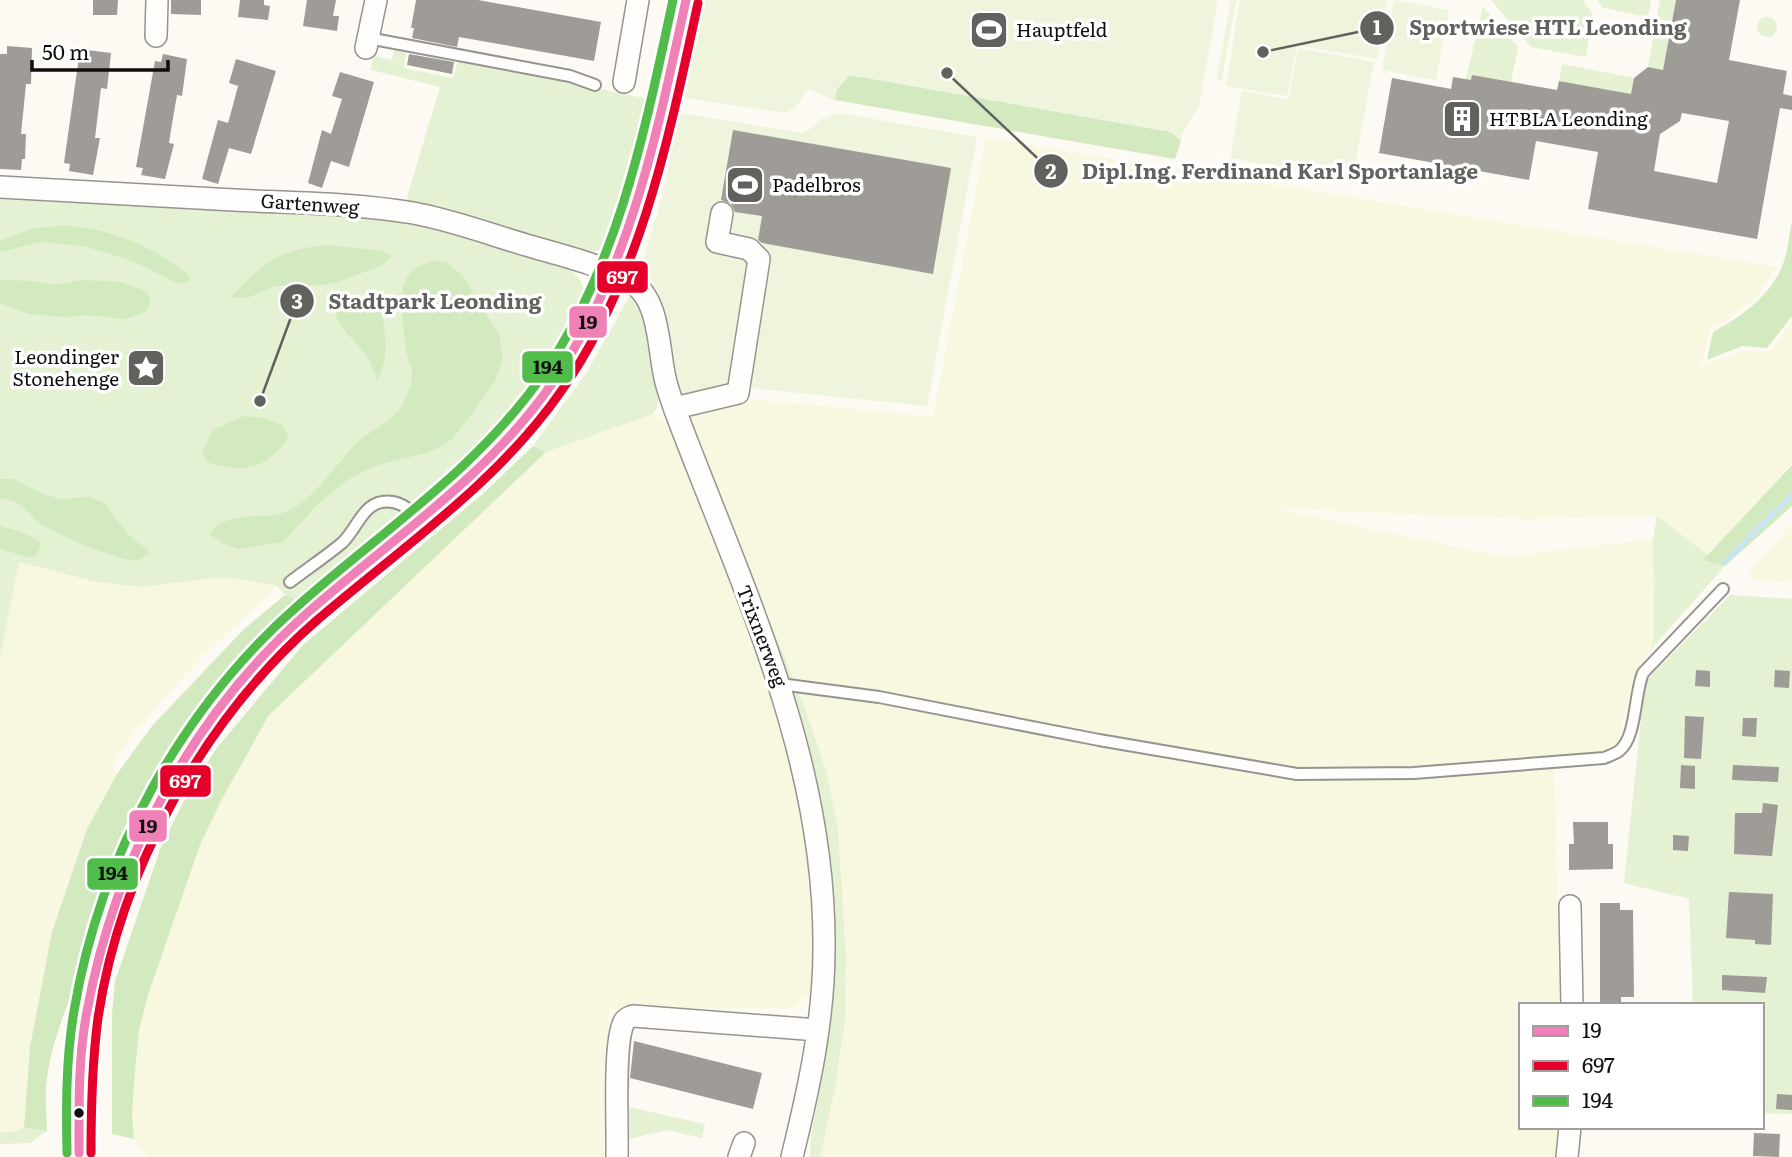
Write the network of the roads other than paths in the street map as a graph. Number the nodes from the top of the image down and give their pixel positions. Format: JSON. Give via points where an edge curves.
{"nodes":[{"id":1,"x":157,"y":0,"type":"edge"},
{"id":2,"x":376,"y":0,"type":"edge"},
{"id":3,"x":638,"y":0,"type":"edge"},
{"id":4,"x":686,"y":0,"type":"edge"},
{"id":5,"x":156,"y":36,"type":"dead end"},
{"id":6,"x":367,"y":43,"type":"joint"},
{"id":7,"x":624,"y":82,"type":"dead end"},
{"id":8,"x":595,"y":85,"type":"dead end"},
{"id":9,"x":0,"y":187,"type":"edge"},
{"id":10,"x":722,"y":213,"type":"dead end"},
{"id":11,"x":612,"y":273,"type":"junction"},
{"id":12,"x":675,"y":408,"type":"junction"},
{"id":13,"x":419,"y":519,"type":"junction"},
{"id":14,"x":290,"y":582,"type":"dead end"},
{"id":15,"x":1723,"y":589,"type":"dead end"},
{"id":16,"x":780,"y":684,"type":"junction"},
{"id":17,"x":1570,"y":906,"type":"dead end"},
{"id":18,"x":1572,"y":1003,"type":"edge"},
{"id":19,"x":818,"y":1030,"type":"junction"},
{"id":20,"x":1570,"y":1129,"type":"edge"},
{"id":21,"x":80,"y":1156,"type":"edge"},
{"id":22,"x":617,"y":1157,"type":"edge"},
{"id":23,"x":792,"y":1157,"type":"edge"},
{"id":24,"x":1567,"y":1157,"type":"edge"}],
"edges":[{"from":1,"to":5,"type":"street"},
{"from":2,"to":6,"type":"street"},
{"from":3,"to":7,"type":"street"},
{"from":4,"to":11,"type":"street","via":[[659,124]]},
{"from":6,"to":8,"type":"lane","via":[[570,76]]},
{"from":9,"to":11,"type":"street","name":"Gartenweg","via":[[393,210],[453,223]]},
{"from":10,"to":12,"type":"street","via":[[717,242],[749,248],[760,259],[738,393]]},
{"from":11,"to":12,"type":"street","name":"Trixnerweg","via":[[634,283],[650,306]]},
{"from":11,"to":13,"type":"street","via":[[574,349],[523,421],[493,455]]},
{"from":12,"to":16,"type":"street","name":"Trixnerweg"},
{"from":13,"to":14,"type":"lane","via":[[400,503],[383,500],[371,505],[344,541]]},
{"from":13,"to":21,"type":"street","via":[[260,659],[197,738],[156,807],[127,869],[96,969],[83,1036],[77,1127]]},
{"from":15,"to":16,"type":"lane","via":[[1643,673],[1629,738],[1620,751],[1604,758],[1414,773],[1297,775],[879,696]]},
{"from":16,"to":19,"type":"street","name":"Trixnerweg","via":[[807,781],[822,886],[824,952]]},
{"from":17,"to":18,"type":"street"},
{"from":19,"to":22,"type":"street","via":[[628,1018],[619,1042]]},
{"from":19,"to":23,"type":"street","name":"Trixnerweg"},
{"from":20,"to":24,"type":"street"}]}
